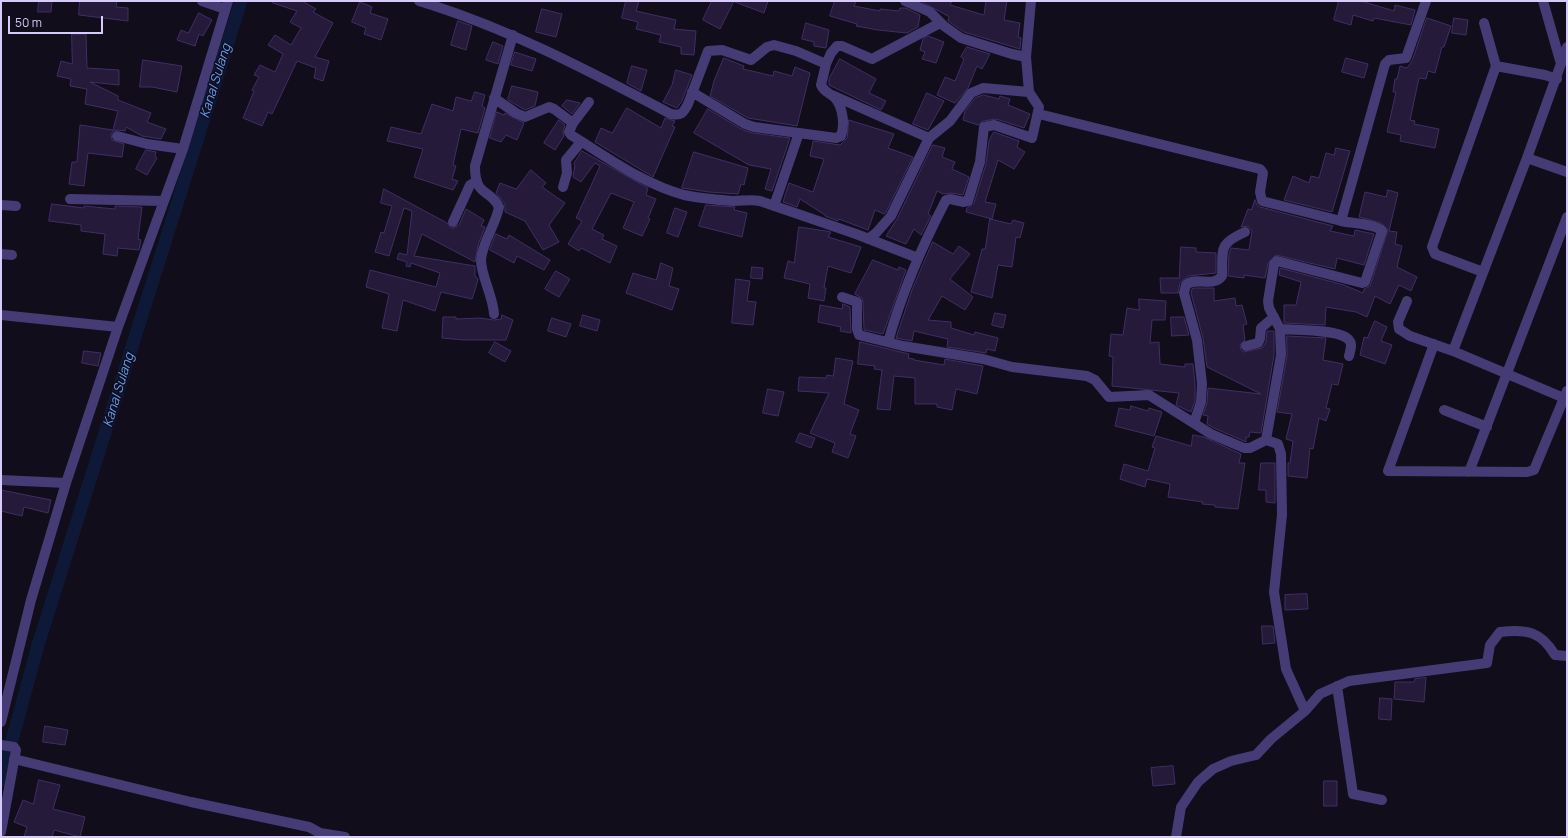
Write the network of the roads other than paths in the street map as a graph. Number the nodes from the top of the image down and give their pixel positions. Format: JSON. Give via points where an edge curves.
{"nodes":[{"id":1,"x":202,"y":1,"type":"edge"},
{"id":2,"x":419,"y":1,"type":"edge"},
{"id":3,"x":456,"y":1,"type":"edge"},
{"id":4,"x":905,"y":1,"type":"edge"},
{"id":5,"x":1031,"y":1,"type":"edge"},
{"id":6,"x":1543,"y":1,"type":"edge"},
{"id":7,"x":1424,"y":2,"type":"edge"},
{"id":8,"x":226,"y":5,"type":"edge"},
{"id":9,"x":450,"y":10,"type":"junction"},
{"id":10,"x":1484,"y":22,"type":"dead end"},
{"id":11,"x":940,"y":23,"type":"junction"},
{"id":12,"x":513,"y":34,"type":"junction"},
{"id":13,"x":1567,"y":47,"type":"edge"},
{"id":14,"x":1026,"y":57,"type":"junction"},
{"id":15,"x":826,"y":64,"type":"junction"},
{"id":16,"x":1561,"y":64,"type":"junction"},
{"id":17,"x":1496,"y":66,"type":"junction"},
{"id":18,"x":1557,"y":79,"type":"junction"},
{"id":19,"x":692,"y":92,"type":"junction"},
{"id":20,"x":1028,"y":92,"type":"junction"},
{"id":21,"x":830,"y":94,"type":"junction"},
{"id":22,"x":494,"y":98,"type":"junction"},
{"id":23,"x":589,"y":102,"type":"dead end"},
{"id":24,"x":1039,"y":114,"type":"junction"},
{"id":25,"x":573,"y":123,"type":"junction"},
{"id":26,"x":799,"y":133,"type":"junction"},
{"id":27,"x":117,"y":136,"type":"dead end"},
{"id":28,"x":929,"y":138,"type":"junction"},
{"id":29,"x":581,"y":142,"type":"junction"},
{"id":30,"x":183,"y":149,"type":"junction"},
{"id":31,"x":1527,"y":158,"type":"junction"},
{"id":32,"x":1567,"y":172,"type":"edge"},
{"id":33,"x":477,"y":181,"type":"junction"},
{"id":34,"x":563,"y":187,"type":"dead end"},
{"id":35,"x":70,"y":199,"type":"dead end"},
{"id":36,"x":164,"y":201,"type":"junction"},
{"id":37,"x":1,"y":205,"type":"edge"},
{"id":38,"x":16,"y":206,"type":"dead end"},
{"id":39,"x":774,"y":206,"type":"junction"},
{"id":40,"x":1567,"y":217,"type":"edge"},
{"id":41,"x":1341,"y":221,"type":"junction"},
{"id":42,"x":453,"y":222,"type":"dead end"},
{"id":43,"x":1245,"y":232,"type":"dead end"},
{"id":44,"x":868,"y":238,"type":"junction"},
{"id":45,"x":1,"y":254,"type":"edge"},
{"id":46,"x":12,"y":255,"type":"dead end"},
{"id":47,"x":918,"y":258,"type":"junction"},
{"id":48,"x":1483,"y":272,"type":"junction"},
{"id":49,"x":842,"y":297,"type":"dead end"},
{"id":50,"x":1407,"y":301,"type":"dead end"},
{"id":51,"x":494,"y":314,"type":"dead end"},
{"id":52,"x":1,"y":316,"type":"edge"},
{"id":53,"x":1274,"y":317,"type":"junction"},
{"id":54,"x":118,"y":327,"type":"junction"},
{"id":55,"x":1280,"y":329,"type":"junction"},
{"id":56,"x":888,"y":342,"type":"junction"},
{"id":57,"x":1434,"y":344,"type":"junction"},
{"id":58,"x":1246,"y":346,"type":"dead end"},
{"id":59,"x":1453,"y":351,"type":"junction"},
{"id":60,"x":1350,"y":356,"type":"dead end"},
{"id":61,"x":1507,"y":374,"type":"junction"},
{"id":62,"x":1566,"y":395,"type":"edge"},
{"id":63,"x":1444,"y":410,"type":"dead end"},
{"id":64,"x":1194,"y":423,"type":"junction"},
{"id":65,"x":1487,"y":427,"type":"junction"},
{"id":66,"x":1266,"y":440,"type":"junction"},
{"id":67,"x":1469,"y":472,"type":"junction"},
{"id":68,"x":1,"y":480,"type":"edge"},
{"id":69,"x":66,"y":483,"type":"junction"},
{"id":70,"x":1567,"y":656,"type":"edge"},
{"id":71,"x":1337,"y":686,"type":"junction"},
{"id":72,"x":1305,"y":712,"type":"junction"},
{"id":73,"x":1,"y":722,"type":"edge"},
{"id":74,"x":1,"y":745,"type":"edge"},
{"id":75,"x":14,"y":759,"type":"junction"},
{"id":76,"x":1382,"y":800,"type":"dead end"},
{"id":77,"x":1,"y":832,"type":"edge"},
{"id":78,"x":345,"y":837,"type":"edge"},
{"id":79,"x":1176,"y":837,"type":"edge"}],
"edges":[{"from":1,"to":8,"type":"street"},
{"from":2,"to":9,"type":"street"},
{"from":3,"to":9,"type":"street"},
{"from":4,"to":11,"type":"street","via":[[930,12]]},
{"from":5,"to":14,"type":"street"},
{"from":6,"to":16,"type":"street"},
{"from":7,"to":41,"type":"street","via":[[1406,58],[1389,60],[1385,64]]},
{"from":8,"to":30,"type":"street"},
{"from":9,"to":12,"type":"street"},
{"from":10,"to":17,"type":"street"},
{"from":11,"to":14,"type":"street","via":[[961,38]]},
{"from":11,"to":15,"type":"street","via":[[872,59],[837,46]]},
{"from":12,"to":19,"type":"street","via":[[671,114],[681,114]]},
{"from":12,"to":22,"type":"street"},
{"from":13,"to":16,"type":"street"},
{"from":14,"to":20,"type":"street"},
{"from":15,"to":19,"type":"street","via":[[774,45],[767,47],[751,60],[711,49],[707,53]]},
{"from":15,"to":21,"type":"street","via":[[821,85],[824,91]]},
{"from":16,"to":18,"type":"street"},
{"from":17,"to":18,"type":"street"},
{"from":17,"to":48,"type":"street","via":[[1432,247],[1435,254]]},
{"from":18,"to":31,"type":"street"},
{"from":19,"to":26,"type":"street","via":[[745,124]]},
{"from":20,"to":24,"type":"street","via":[[1037,102]]},
{"from":20,"to":28,"type":"street","via":[[983,88],[975,90],[970,93],[950,121]]},
{"from":21,"to":26,"type":"street","via":[[835,98],[840,110],[844,127],[841,136],[836,138]]},
{"from":21,"to":28,"type":"street"},
{"from":22,"to":25,"type":"street","via":[[523,116],[527,117],[552,108]]},
{"from":22,"to":33,"type":"street","via":[[476,159]]},
{"from":23,"to":25,"type":"street"},
{"from":24,"to":41,"type":"street","via":[[1260,169],[1263,173],[1260,192],[1262,201]]},
{"from":24,"to":47,"type":"street","via":[[1032,138],[994,125],[984,127],[980,162],[968,200],[946,200]]},
{"from":25,"to":29,"type":"street","via":[[570,134]]},
{"from":26,"to":39,"type":"street"},
{"from":27,"to":30,"type":"street","via":[[147,144]]},
{"from":28,"to":44,"type":"street","via":[[891,216]]},
{"from":29,"to":34,"type":"street","via":[[566,160],[567,173]]},
{"from":29,"to":39,"type":"street","via":[[664,188],[686,195],[735,201],[753,200]]},
{"from":30,"to":36,"type":"street"},
{"from":31,"to":32,"type":"street"},
{"from":31,"to":48,"type":"street"},
{"from":33,"to":42,"type":"street","via":[[470,186]]},
{"from":33,"to":51,"type":"street","via":[[482,191],[499,207],[481,258]]},
{"from":35,"to":36,"type":"street"},
{"from":36,"to":54,"type":"street"},
{"from":37,"to":38,"type":"street"},
{"from":39,"to":44,"type":"street"},
{"from":40,"to":61,"type":"street"},
{"from":41,"to":53,"type":"street","via":[[1382,230],[1365,282],[1276,262],[1268,301]]},
{"from":43,"to":64,"type":"street","via":[[1228,240],[1224,246],[1222,276],[1219,280],[1190,282],[1186,285],[1184,294],[1198,340],[1202,384],[1201,402]]},
{"from":44,"to":47,"type":"street"},
{"from":45,"to":46,"type":"street"},
{"from":47,"to":56,"type":"street","via":[[896,313]]},
{"from":48,"to":59,"type":"street"},
{"from":49,"to":56,"type":"street","via":[[857,302],[857,329],[860,335]]},
{"from":50,"to":57,"type":"street","via":[[1398,322],[1399,329],[1410,336]]},
{"from":52,"to":54,"type":"street"},
{"from":53,"to":55,"type":"street"},
{"from":53,"to":58,"type":"street","via":[[1261,328],[1258,343]]},
{"from":54,"to":69,"type":"street"},
{"from":55,"to":60,"type":"street","via":[[1318,331],[1342,336],[1349,339]]},
{"from":55,"to":66,"type":"street","via":[[1279,367]]},
{"from":56,"to":64,"type":"street","via":[[960,354],[1012,367],[1092,378],[1110,397],[1149,395]]},
{"from":57,"to":59,"type":"street"},
{"from":57,"to":67,"type":"street","via":[[1388,471]]},
{"from":59,"to":61,"type":"street"},
{"from":61,"to":62,"type":"street"},
{"from":61,"to":65,"type":"street"},
{"from":62,"to":67,"type":"street","via":[[1534,470]]},
{"from":63,"to":65,"type":"street"},
{"from":64,"to":66,"type":"street","via":[[1211,434],[1244,448],[1250,448]]},
{"from":65,"to":67,"type":"street"},
{"from":66,"to":72,"type":"street","via":[[1278,444],[1281,454],[1282,515],[1274,592],[1276,611],[1288,672]]},
{"from":68,"to":69,"type":"street"},
{"from":69,"to":73,"type":"street","via":[[31,600]]},
{"from":70,"to":71,"type":"street","via":[[1555,655],[1550,645],[1540,636],[1528,631],[1515,630],[1500,632],[1490,645],[1487,663],[1349,681]]},
{"from":71,"to":72,"type":"street","via":[[1320,694]]},
{"from":71,"to":76,"type":"street","via":[[1353,794]]},
{"from":72,"to":79,"type":"street","via":[[1256,755],[1231,761],[1213,769],[1198,782],[1182,807]]},
{"from":74,"to":75,"type":"street","via":[[14,747]]},
{"from":75,"to":77,"type":"street"},
{"from":75,"to":78,"type":"street"}]}
